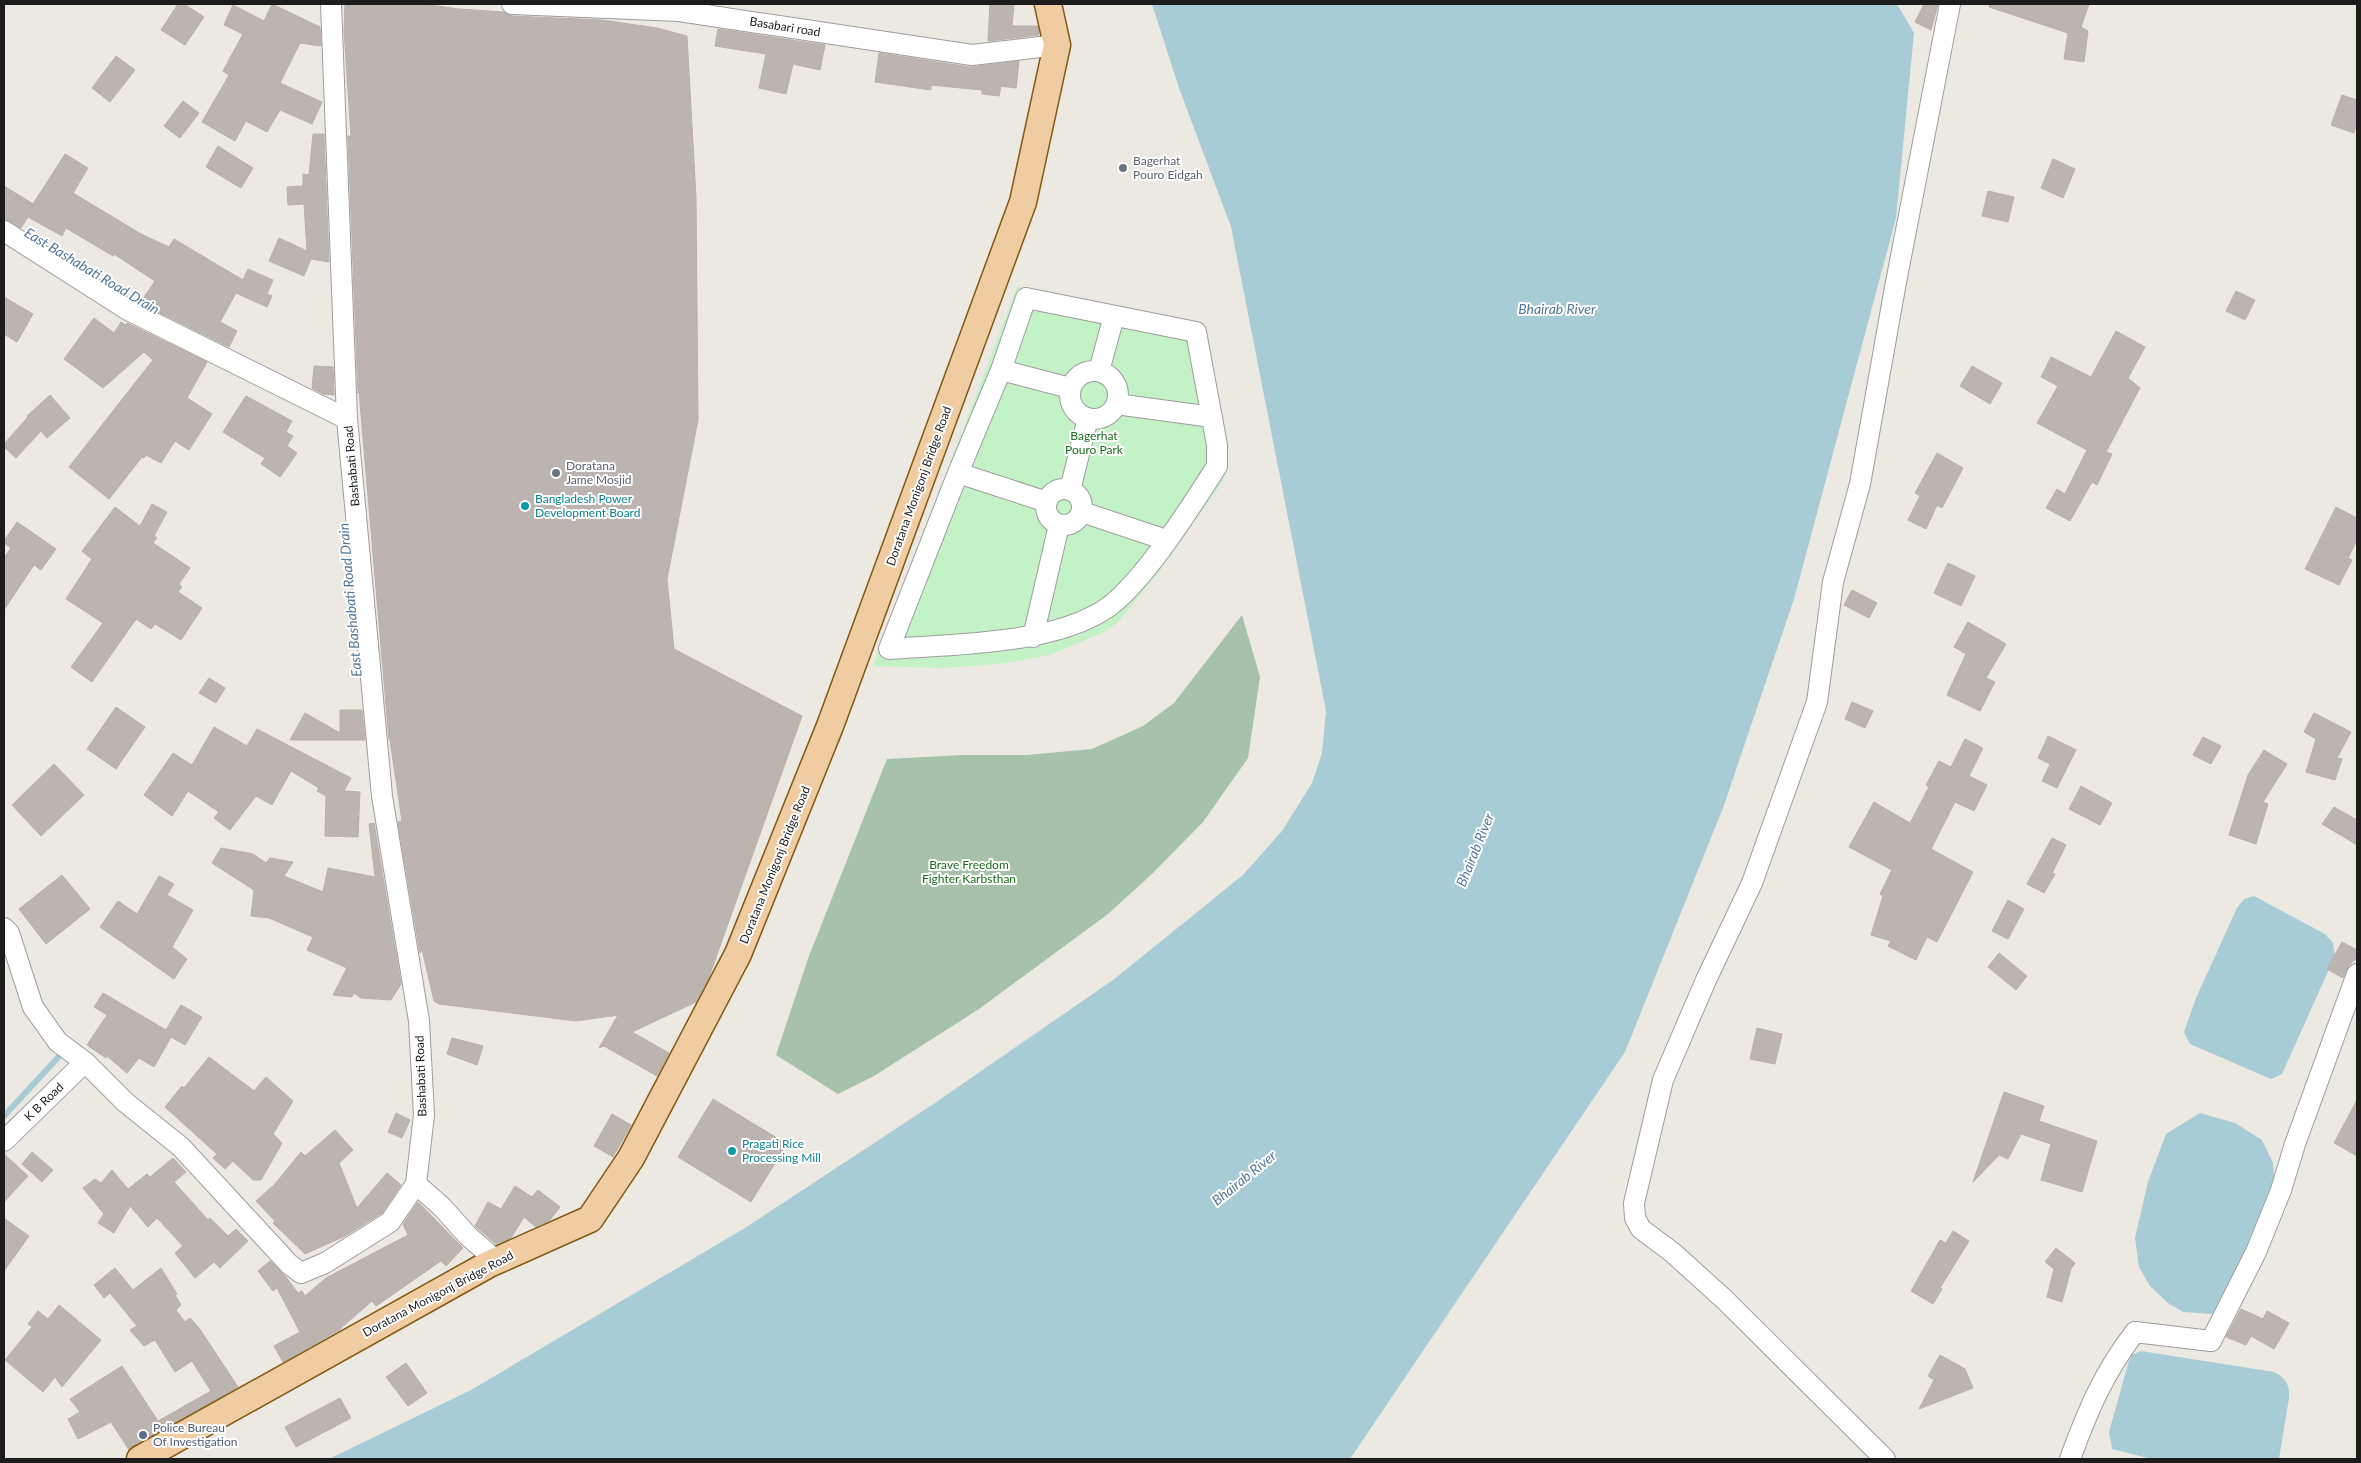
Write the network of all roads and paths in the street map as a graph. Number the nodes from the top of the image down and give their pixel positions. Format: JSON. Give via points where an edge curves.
{"nodes":[{"id":1,"x":331,"y":4,"type":"edge"},
{"id":2,"x":512,"y":4,"type":"edge"},
{"id":3,"x":1048,"y":4,"type":"edge"},
{"id":4,"x":1950,"y":4,"type":"edge"},
{"id":5,"x":1057,"y":45,"type":"junction"},
{"id":6,"x":4,"y":231,"type":"edge"},
{"id":7,"x":1114,"y":316,"type":"junction"},
{"id":8,"x":1001,"y":370,"type":"junction"},
{"id":9,"x":1099,"y":371,"type":"junction"},
{"id":10,"x":1070,"y":388,"type":"junction"},
{"id":11,"x":1116,"y":404,"type":"junction"},
{"id":12,"x":1212,"y":417,"type":"junction"},
{"id":13,"x":1088,"y":418,"type":"junction"},
{"id":14,"x":347,"y":419,"type":"junction"},
{"id":15,"x":958,"y":473,"type":"junction"},
{"id":16,"x":1070,"y":490,"type":"junction"},
{"id":17,"x":1047,"y":502,"type":"junction"},
{"id":18,"x":1082,"y":512,"type":"junction"},
{"id":19,"x":1059,"y":525,"type":"junction"},
{"id":20,"x":1166,"y":540,"type":"junction"},
{"id":21,"x":1033,"y":637,"type":"junction"},
{"id":22,"x":4,"y":928,"type":"edge"},
{"id":23,"x":2357,"y":974,"type":"edge"},
{"id":24,"x":84,"y":1062,"type":"junction"},
{"id":25,"x":4,"y":1141,"type":"edge"},
{"id":26,"x":416,"y":1184,"type":"junction"},
{"id":27,"x":497,"y":1261,"type":"junction"},
{"id":28,"x":140,"y":1459,"type":"edge"},
{"id":29,"x":1885,"y":1459,"type":"edge"},
{"id":30,"x":2070,"y":1459,"type":"edge"}],
"edges":[{"from":1,"to":14,"type":"street","name":"Bashabati Road"},
{"from":2,"to":5,"type":"street","name":"Basabari road","via":[[679,11],[972,56]]},
{"from":3,"to":5,"type":"main road","name":"Doratana Monigonj Bridge Road"},
{"from":4,"to":29,"type":"street","via":[[1860,484],[1833,582],[1817,702],[1752,883],[1663,1080],[1634,1203],[1641,1229],[1725,1300]]},
{"from":5,"to":27,"type":"main road","name":"Doratana Monigonj Bridge Road","via":[[1023,202],[830,726],[738,954],[631,1158],[590,1219]]},
{"from":6,"to":14,"type":"street","name":"Bashabati Road","via":[[128,310]]},
{"from":7,"to":8,"type":"street","via":[[1026,298]]},
{"from":7,"to":9,"type":"street"},
{"from":7,"to":12,"type":"street","via":[[1196,332]]},
{"from":8,"to":10,"type":"street"},
{"from":8,"to":15,"type":"street"},
{"from":9,"to":10,"type":"street","via":[[1082,373]]},
{"from":9,"to":11,"type":"street","via":[[1113,380],[1118,396]]},
{"from":10,"to":13,"type":"street","via":[[1074,409]]},
{"from":11,"to":12,"type":"street"},
{"from":11,"to":13,"type":"street","via":[[1105,416]]},
{"from":12,"to":20,"type":"street","via":[[1217,466]]},
{"from":13,"to":16,"type":"street"},
{"from":14,"to":26,"type":"street","name":"Bashabati Road","via":[[382,796],[419,1021],[424,1115]]},
{"from":15,"to":17,"type":"street"},
{"from":15,"to":21,"type":"street","via":[[889,649]]},
{"from":16,"to":17,"type":"street","via":[[1056,491]]},
{"from":16,"to":18,"type":"street","via":[[1080,499]]},
{"from":17,"to":19,"type":"street","via":[[1049,516]]},
{"from":18,"to":19,"type":"street","via":[[1073,523]]},
{"from":18,"to":20,"type":"street"},
{"from":19,"to":21,"type":"street"},
{"from":20,"to":21,"type":"street","via":[[1116,601],[1082,622]]},
{"from":22,"to":24,"type":"street","name":"Bashabati Road","via":[[9,933],[34,1007],[58,1042]]},
{"from":23,"to":30,"type":"street","via":[[2281,1190],[2256,1252],[2211,1341],[2135,1332],[2112,1362]]},
{"from":24,"to":25,"type":"street","name":"K B Road"},
{"from":24,"to":26,"type":"street","name":"Bashabati Road","via":[[125,1102],[181,1146],[289,1264],[301,1273],[325,1263],[390,1222]]},
{"from":26,"to":27,"type":"street"},
{"from":27,"to":28,"type":"main road","name":"Doratana Monigonj Bridge Road"}]}
